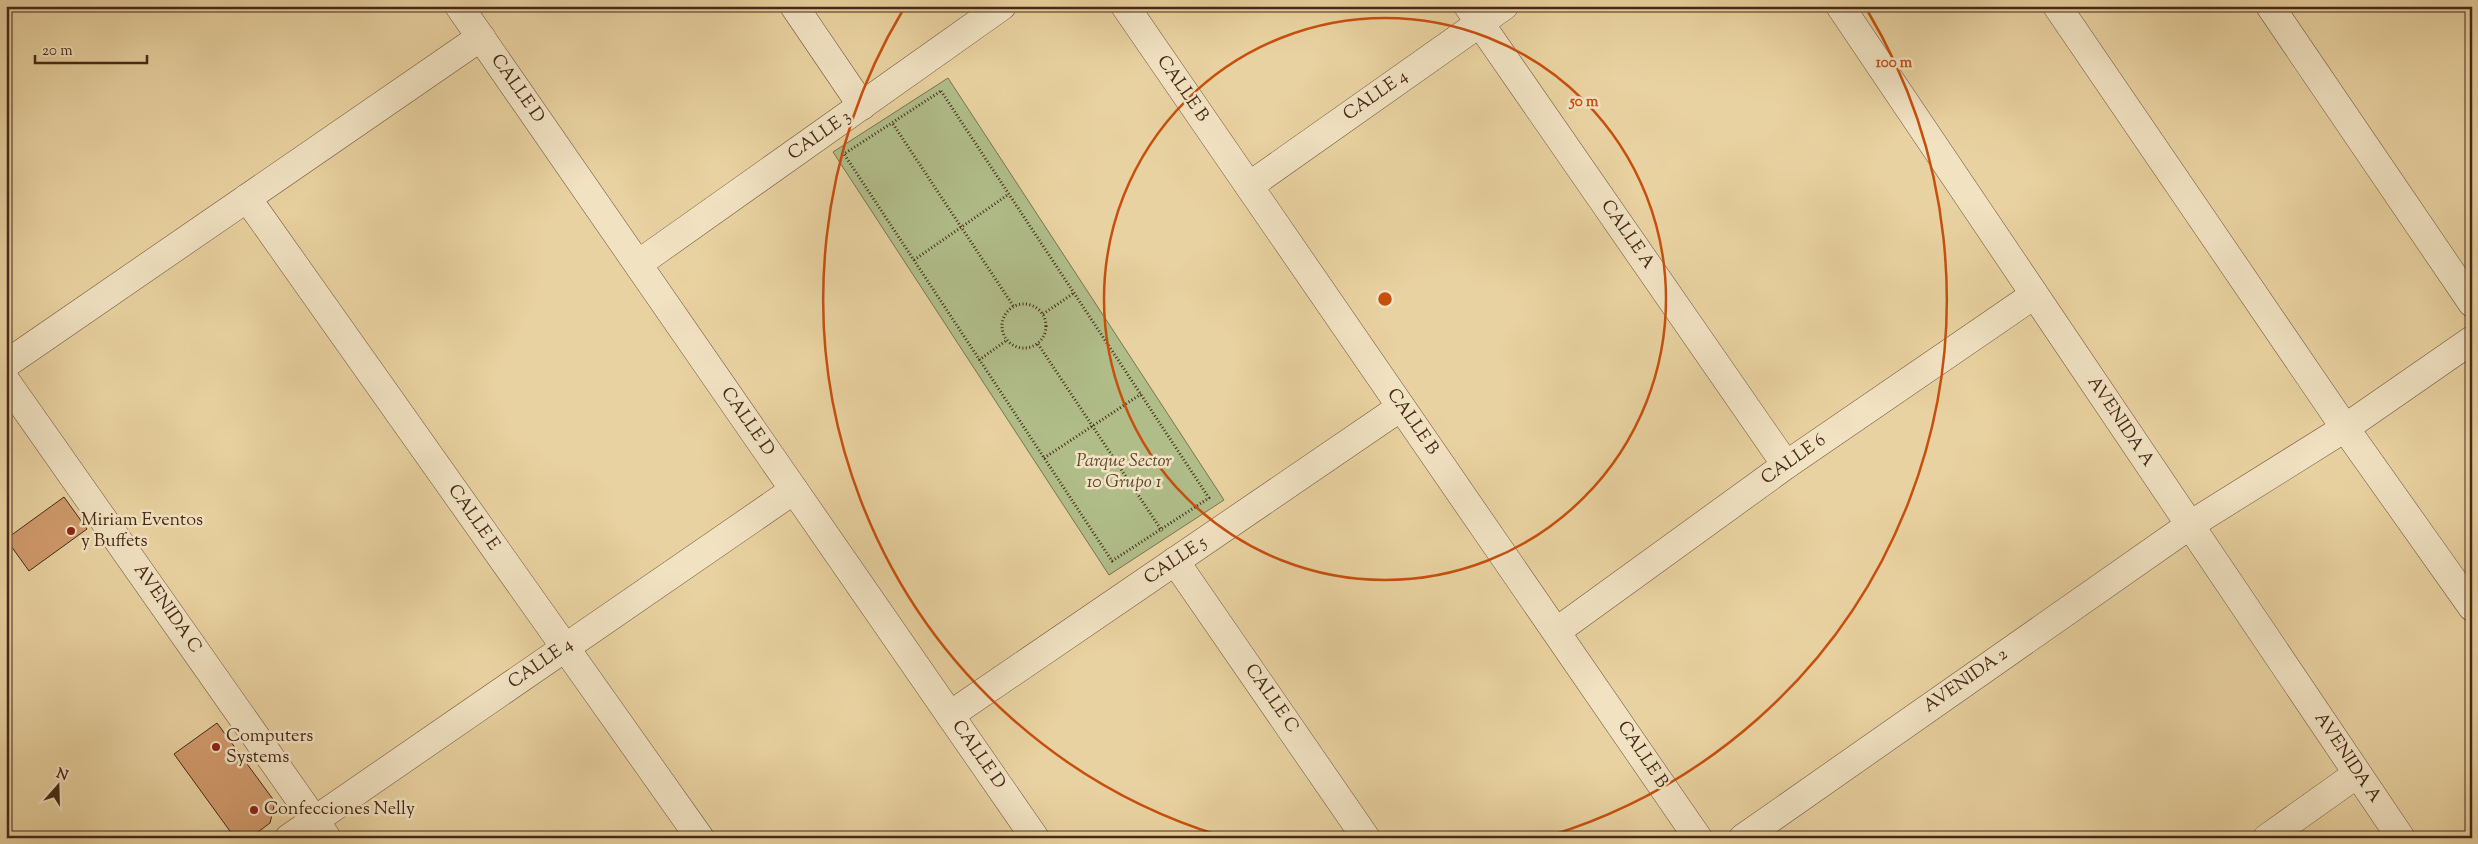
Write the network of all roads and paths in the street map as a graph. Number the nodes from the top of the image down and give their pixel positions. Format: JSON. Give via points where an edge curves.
{"nodes":[{"id":1,"x":459,"y":6,"type":"edge"},
{"id":2,"x":794,"y":6,"type":"edge"},
{"id":3,"x":1002,"y":6,"type":"edge"},
{"id":4,"x":1125,"y":6,"type":"edge"},
{"id":5,"x":1504,"y":6,"type":"edge"},
{"id":6,"x":1840,"y":6,"type":"edge"},
{"id":7,"x":2057,"y":6,"type":"edge"},
{"id":8,"x":2270,"y":6,"type":"edge"},
{"id":9,"x":1474,"y":15,"type":"edge"},
{"id":10,"x":480,"y":37,"type":"junction"},
{"id":11,"x":869,"y":101,"type":"junction"},
{"id":12,"x":892,"y":123,"type":"junction"},
{"id":13,"x":1249,"y":186,"type":"junction"},
{"id":14,"x":1009,"y":194,"type":"junction"},
{"id":15,"x":247,"y":198,"type":"junction"},
{"id":16,"x":961,"y":227,"type":"junction"},
{"id":17,"x":914,"y":260,"type":"junction"},
{"id":18,"x":638,"y":264,"type":"junction"},
{"id":19,"x":1074,"y":293,"type":"junction"},
{"id":20,"x":2034,"y":295,"type":"junction"},
{"id":21,"x":2472,"y":303,"type":"edge"},
{"id":22,"x":1014,"y":306,"type":"junction"},
{"id":23,"x":1043,"y":314,"type":"junction"},
{"id":24,"x":1007,"y":340,"type":"junction"},
{"id":25,"x":2472,"y":340,"type":"edge"},
{"id":26,"x":1038,"y":344,"type":"junction"},
{"id":27,"x":980,"y":360,"type":"junction"},
{"id":28,"x":6,"y":364,"type":"edge"},
{"id":29,"x":6,"y":381,"type":"edge"},
{"id":30,"x":1140,"y":394,"type":"junction"},
{"id":31,"x":1401,"y":407,"type":"junction"},
{"id":32,"x":1093,"y":426,"type":"junction"},
{"id":33,"x":2345,"y":428,"type":"junction"},
{"id":34,"x":1044,"y":458,"type":"junction"},
{"id":35,"x":1786,"y":464,"type":"junction"},
{"id":36,"x":794,"y":490,"type":"junction"},
{"id":37,"x":2190,"y":525,"type":"junction"},
{"id":38,"x":1161,"y":530,"type":"junction"},
{"id":39,"x":1178,"y":560,"type":"junction"},
{"id":40,"x":2472,"y":607,"type":"edge"},
{"id":41,"x":1557,"y":631,"type":"junction"},
{"id":42,"x":565,"y":647,"type":"junction"},
{"id":43,"x":950,"y":715,"type":"junction"},
{"id":44,"x":2358,"y":774,"type":"junction"},
{"id":45,"x":321,"y":829,"type":"edge"},
{"id":46,"x":288,"y":838,"type":"edge"},
{"id":47,"x":700,"y":838,"type":"edge"},
{"id":48,"x":1035,"y":838,"type":"edge"},
{"id":49,"x":1366,"y":838,"type":"edge"},
{"id":50,"x":1698,"y":838,"type":"edge"},
{"id":51,"x":1743,"y":838,"type":"edge"},
{"id":52,"x":2267,"y":838,"type":"edge"},
{"id":53,"x":2400,"y":838,"type":"edge"}],
"edges":[{"from":1,"to":10,"type":"street","name":"CALLE D"},
{"from":2,"to":11,"type":"street"},
{"from":3,"to":11,"type":"street","name":"CALLE 3"},
{"from":4,"to":13,"type":"street","name":"CALLE B"},
{"from":5,"to":9,"type":"street","name":"CALLE 4"},
{"from":6,"to":20,"type":"street","name":"AVENIDA A"},
{"from":7,"to":33,"type":"street"},
{"from":8,"to":21,"type":"street"},
{"from":9,"to":13,"type":"street","name":"CALLE 4"},
{"from":9,"to":35,"type":"street","name":"CALLE A"},
{"from":10,"to":15,"type":"street"},
{"from":10,"to":18,"type":"street","name":"CALLE D"},
{"from":11,"to":12,"type":"path"},
{"from":11,"to":18,"type":"street","name":"CALLE 3"},
{"from":12,"to":14,"type":"path","via":[[941,91]]},
{"from":12,"to":16,"type":"path"},
{"from":12,"to":17,"type":"path","via":[[844,154]]},
{"from":13,"to":31,"type":"street","name":"CALLE B"},
{"from":14,"to":16,"type":"path"},
{"from":14,"to":19,"type":"path"},
{"from":15,"to":28,"type":"street"},
{"from":15,"to":42,"type":"street","name":"CALLE E"},
{"from":16,"to":17,"type":"path"},
{"from":16,"to":22,"type":"path"},
{"from":17,"to":27,"type":"path"},
{"from":18,"to":36,"type":"street","name":"CALLE D"},
{"from":19,"to":23,"type":"path"},
{"from":19,"to":30,"type":"path"},
{"from":20,"to":35,"type":"street","name":"CALLE 6"},
{"from":20,"to":37,"type":"street","name":"AVENIDA A"},
{"from":22,"to":23,"type":"path","via":[[1021,303],[1031,305]]},
{"from":22,"to":24,"type":"path","via":[[1004,314],[1003,334]]},
{"from":23,"to":26,"type":"path","via":[[1047,328]]},
{"from":24,"to":26,"type":"path","via":[[1016,348],[1026,349]]},
{"from":24,"to":27,"type":"path"},
{"from":25,"to":33,"type":"street","name":"AVENIDA 2"},
{"from":26,"to":32,"type":"path"},
{"from":27,"to":34,"type":"path"},
{"from":29,"to":45,"type":"street","name":"AVENIDA C"},
{"from":30,"to":32,"type":"path"},
{"from":30,"to":38,"type":"path","via":[[1209,498]]},
{"from":31,"to":39,"type":"street","name":"CALLE 5"},
{"from":31,"to":41,"type":"street","name":"CALLE B"},
{"from":32,"to":34,"type":"path"},
{"from":32,"to":38,"type":"path"},
{"from":33,"to":37,"type":"street","name":"AVENIDA 2"},
{"from":33,"to":40,"type":"street"},
{"from":34,"to":38,"type":"path","via":[[1112,561]]},
{"from":35,"to":41,"type":"street","name":"CALLE 6"},
{"from":36,"to":42,"type":"street","name":"CALLE 4"},
{"from":36,"to":43,"type":"street","name":"CALLE D"},
{"from":37,"to":44,"type":"street","name":"AVENIDA A"},
{"from":37,"to":51,"type":"street","name":"AVENIDA 2"},
{"from":38,"to":39,"type":"path"},
{"from":39,"to":43,"type":"street","name":"CALLE 5"},
{"from":39,"to":49,"type":"street","name":"CALLE C"},
{"from":41,"to":50,"type":"street","name":"CALLE B"},
{"from":42,"to":45,"type":"street","name":"CALLE 4"},
{"from":42,"to":47,"type":"street","name":"CALLE E"},
{"from":43,"to":48,"type":"street","name":"CALLE D"},
{"from":44,"to":52,"type":"street"},
{"from":44,"to":53,"type":"street","name":"AVENIDA A"},
{"from":45,"to":46,"type":"street","name":"CALLE 4"}]}
